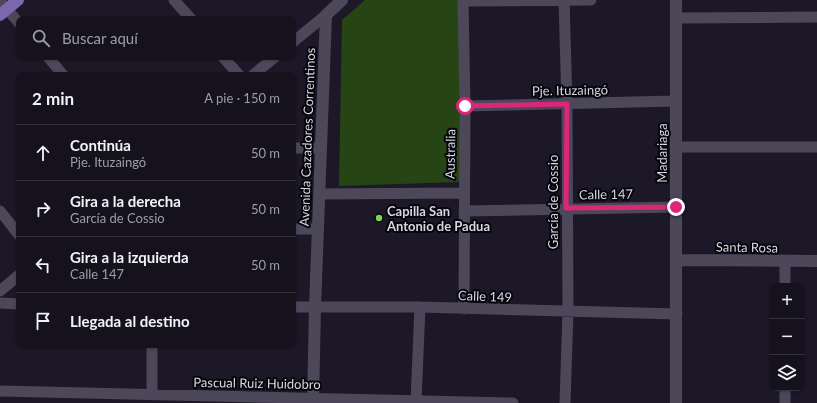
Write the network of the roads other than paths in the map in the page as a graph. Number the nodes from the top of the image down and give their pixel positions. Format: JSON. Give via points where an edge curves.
{"nodes":[{"id":1,"x":18,"y":0,"type":"edge"},
{"id":2,"x":174,"y":0,"type":"edge"},
{"id":3,"x":342,"y":0,"type":"edge"},
{"id":4,"x":564,"y":0,"type":"edge"},
{"id":5,"x":590,"y":0,"type":"edge"},
{"id":6,"x":676,"y":0,"type":"edge"},
{"id":7,"x":463,"y":1,"type":"edge"},
{"id":8,"x":2,"y":9,"type":"edge"},
{"id":9,"x":326,"y":15,"type":"junction"},
{"id":10,"x":188,"y":16,"type":"edge"},
{"id":11,"x":817,"y":17,"type":"edge"},
{"id":12,"x":676,"y":18,"type":"junction"},
{"id":13,"x":16,"y":21,"type":"edge"},
{"id":14,"x":296,"y":40,"type":"edge"},
{"id":15,"x":50,"y":60,"type":"edge"},
{"id":16,"x":226,"y":60,"type":"edge"},
{"id":17,"x":271,"y":60,"type":"edge"},
{"id":18,"x":60,"y":72,"type":"edge"},
{"id":19,"x":236,"y":72,"type":"edge"},
{"id":20,"x":257,"y":72,"type":"edge"},
{"id":21,"x":676,"y":101,"type":"junction"},
{"id":22,"x":567,"y":104,"type":"junction"},
{"id":23,"x":465,"y":106,"type":"junction"},
{"id":24,"x":676,"y":147,"type":"junction"},
{"id":25,"x":817,"y":147,"type":"edge"},
{"id":26,"x":296,"y":148,"type":"edge"},
{"id":27,"x":321,"y":148,"type":"junction"},
{"id":28,"x":464,"y":193,"type":"junction"},
{"id":29,"x":320,"y":194,"type":"junction"},
{"id":30,"x":676,"y":207,"type":"junction"},
{"id":31,"x":566,"y":208,"type":"junction"},
{"id":32,"x":0,"y":211,"type":"edge"},
{"id":33,"x":464,"y":211,"type":"junction"},
{"id":34,"x":296,"y":229,"type":"edge"},
{"id":35,"x":318,"y":229,"type":"junction"},
{"id":36,"x":16,"y":230,"type":"edge"},
{"id":37,"x":677,"y":260,"type":"junction"},
{"id":38,"x":785,"y":261,"type":"junction"},
{"id":39,"x":817,"y":261,"type":"edge"},
{"id":40,"x":16,"y":278,"type":"edge"},
{"id":41,"x":785,"y":283,"type":"edge"},
{"id":42,"x":0,"y":291,"type":"edge"},
{"id":43,"x":0,"y":303,"type":"edge"},
{"id":44,"x":16,"y":304,"type":"edge"},
{"id":45,"x":296,"y":307,"type":"edge"},
{"id":46,"x":315,"y":307,"type":"junction"},
{"id":47,"x":420,"y":308,"type":"junction"},
{"id":48,"x":464,"y":309,"type":"junction"},
{"id":49,"x":568,"y":312,"type":"junction"},
{"id":50,"x":677,"y":314,"type":"junction"},
{"id":51,"x":152,"y":348,"type":"edge"},
{"id":52,"x":0,"y":391,"type":"edge"},
{"id":53,"x":785,"y":391,"type":"edge"},
{"id":54,"x":152,"y":395,"type":"junction"},
{"id":55,"x":314,"y":401,"type":"edge"},
{"id":56,"x":416,"y":401,"type":"junction"},
{"id":57,"x":513,"y":403,"type":"edge"},
{"id":58,"x":565,"y":403,"type":"edge"},
{"id":59,"x":676,"y":403,"type":"edge"},
{"id":60,"x":785,"y":403,"type":"edge"}],
"edges":[{"from":1,"to":8,"type":"main road"},
{"from":2,"to":10,"type":"street"},
{"from":3,"to":9,"type":"street"},
{"from":4,"to":5,"type":"street"},
{"from":4,"to":7,"type":"street"},
{"from":4,"to":22,"type":"street","name":"García de Cossio"},
{"from":6,"to":12,"type":"street","name":"Madariaga"},
{"from":7,"to":23,"type":"street","name":"Australia"},
{"from":8,"to":13,"type":"street"},
{"from":9,"to":14,"type":"street"},
{"from":9,"to":27,"type":"street","name":"Avenida Cazadores Correntinos"},
{"from":11,"to":12,"type":"street"},
{"from":12,"to":21,"type":"street","name":"Madariaga"},
{"from":15,"to":18,"type":"street"},
{"from":16,"to":19,"type":"street"},
{"from":17,"to":20,"type":"street"},
{"from":21,"to":22,"type":"street","name":"Pje. Ituzaingó"},
{"from":21,"to":24,"type":"street","name":"Madariaga"},
{"from":22,"to":23,"type":"street","name":"Pje. Ituzaingó"},
{"from":22,"to":31,"type":"street","name":"García de Cossio"},
{"from":23,"to":28,"type":"street","name":"Australia"},
{"from":24,"to":25,"type":"street"},
{"from":24,"to":30,"type":"street","name":"Madariaga"},
{"from":26,"to":27,"type":"street"},
{"from":27,"to":29,"type":"street","name":"Avenida Cazadores Correntinos"},
{"from":28,"to":29,"type":"street"},
{"from":28,"to":33,"type":"street","name":"Australia"},
{"from":29,"to":35,"type":"street","name":"Avenida Cazadores Correntinos"},
{"from":30,"to":31,"type":"street","name":"Calle 147"},
{"from":30,"to":37,"type":"street","name":"Madariaga"},
{"from":31,"to":33,"type":"street","name":"Calle 147"},
{"from":31,"to":49,"type":"street","name":"García de Cossio"},
{"from":32,"to":36,"type":"street"},
{"from":33,"to":48,"type":"street","name":"Australia"},
{"from":34,"to":35,"type":"street"},
{"from":35,"to":46,"type":"street","name":"Avenida Cazadores Correntinos"},
{"from":37,"to":38,"type":"street","name":"Santa Rosa"},
{"from":37,"to":50,"type":"street","name":"Madariaga"},
{"from":38,"to":39,"type":"street","name":"Santa Rosa"},
{"from":38,"to":41,"type":"street"},
{"from":40,"to":42,"type":"street"},
{"from":43,"to":44,"type":"street"},
{"from":45,"to":46,"type":"street","name":"Calle 149"},
{"from":46,"to":47,"type":"street","name":"Calle 149"},
{"from":46,"to":55,"type":"street","name":"Avenida Cazadores Correntinos"},
{"from":47,"to":48,"type":"street","name":"Calle 149"},
{"from":47,"to":56,"type":"street"},
{"from":48,"to":49,"type":"street","name":"Calle 149"},
{"from":49,"to":50,"type":"street","name":"Calle 149"},
{"from":49,"to":58,"type":"street","name":"García de Cossio"},
{"from":50,"to":59,"type":"street","name":"Madariaga"},
{"from":51,"to":54,"type":"street"},
{"from":52,"to":54,"type":"street","name":"Pascual Ruiz Huidobro"},
{"from":53,"to":60,"type":"street"},
{"from":54,"to":55,"type":"street","name":"Pascual Ruiz Huidobro"},
{"from":55,"to":56,"type":"street","name":"Pascual Ruiz Huidobro"},
{"from":56,"to":57,"type":"street","name":"Pascual Ruiz Huidobro"}]}
